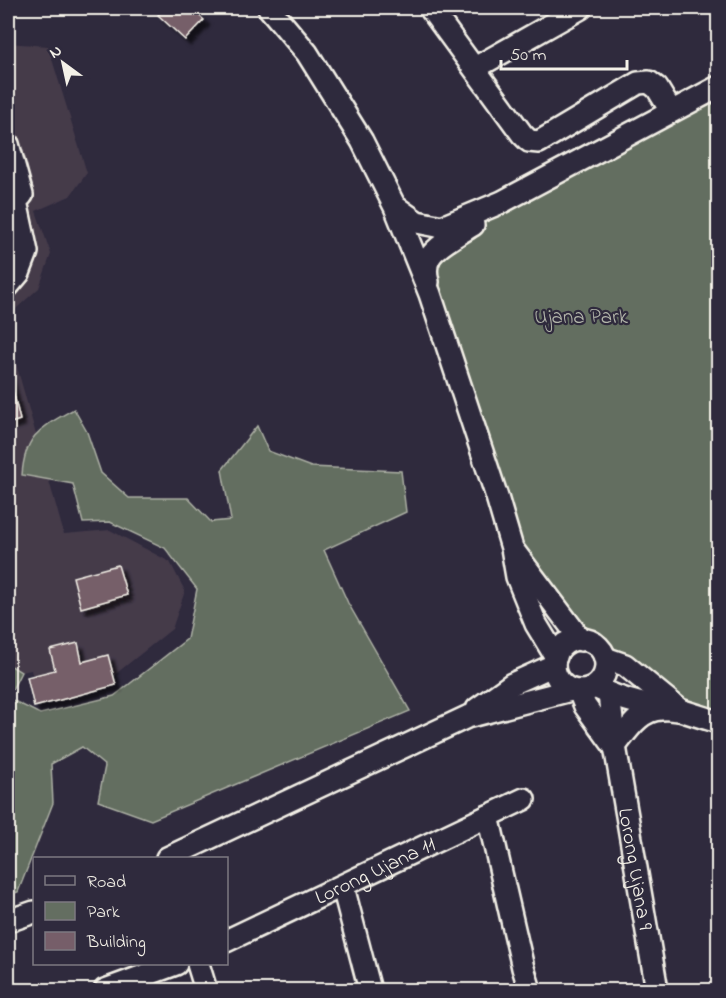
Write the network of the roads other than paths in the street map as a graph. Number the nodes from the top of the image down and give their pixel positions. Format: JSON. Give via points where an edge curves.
{"nodes":[{"id":1,"x":269,"y":8,"type":"edge"},
{"id":2,"x":430,"y":8,"type":"edge"},
{"id":3,"x":581,"y":8,"type":"edge"},
{"id":4,"x":475,"y":68,"type":"junction"},
{"id":5,"x":718,"y":87,"type":"edge"},
{"id":6,"x":671,"y":111,"type":"junction"},
{"id":7,"x":8,"y":144,"type":"edge"},
{"id":8,"x":502,"y":202,"type":"junction"},
{"id":9,"x":395,"y":207,"type":"junction"},
{"id":10,"x":8,"y":286,"type":"edge"},
{"id":11,"x":430,"y":294,"type":"junction"},
{"id":12,"x":512,"y":548,"type":"junction"},
{"id":13,"x":581,"y":640,"type":"junction"},
{"id":14,"x":605,"y":658,"type":"junction"},
{"id":15,"x":555,"y":661,"type":"junction"},
{"id":16,"x":588,"y":690,"type":"junction"},
{"id":17,"x":671,"y":709,"type":"junction"},
{"id":18,"x":467,"y":717,"type":"junction"},
{"id":19,"x":718,"y":722,"type":"edge"},
{"id":20,"x":615,"y":746,"type":"junction"},
{"id":21,"x":524,"y":799,"type":"dead end"},
{"id":22,"x":488,"y":816,"type":"junction"},
{"id":23,"x":169,"y":857,"type":"edge"},
{"id":24,"x":343,"y":887,"type":"junction"},
{"id":25,"x":33,"y":912,"type":"edge"},
{"id":26,"x":8,"y":921,"type":"edge"},
{"id":27,"x":228,"y":940,"type":"edge"},
{"id":28,"x":171,"y":965,"type":"edge"},
{"id":29,"x":199,"y":965,"type":"edge"},
{"id":30,"x":105,"y":990,"type":"edge"},
{"id":31,"x":206,"y":990,"type":"edge"},
{"id":32,"x":370,"y":990,"type":"edge"},
{"id":33,"x":530,"y":990,"type":"edge"},
{"id":34,"x":657,"y":990,"type":"edge"}],
"edges":[{"from":1,"to":9,"type":"street","via":[[307,53],[362,141]]},
{"from":2,"to":4,"type":"street"},
{"from":3,"to":4,"type":"street"},
{"from":4,"to":6,"type":"street","via":[[529,141],[539,142],[638,83],[650,82]]},
{"from":5,"to":6,"type":"street"},
{"from":6,"to":8,"type":"street"},
{"from":7,"to":10,"type":"street","via":[[22,195],[16,201],[27,252],[19,273]]},
{"from":8,"to":9,"type":"street","via":[[442,228],[417,222]]},
{"from":8,"to":11,"type":"street","via":[[430,257],[426,271]]},
{"from":9,"to":11,"type":"street"},
{"from":11,"to":12,"type":"street"},
{"from":12,"to":13,"type":"street"},
{"from":12,"to":15,"type":"street","via":[[517,577]]},
{"from":13,"to":14,"type":"street","via":[[596,645]]},
{"from":13,"to":15,"type":"street","via":[[565,644]]},
{"from":14,"to":16,"type":"street","via":[[605,674]]},
{"from":14,"to":17,"type":"street","via":[[625,665]]},
{"from":15,"to":16,"type":"street","via":[[559,680]]},
{"from":15,"to":18,"type":"street","via":[[512,684]]},
{"from":16,"to":17,"type":"street"},
{"from":16,"to":18,"type":"street"},
{"from":16,"to":20,"type":"street","name":"Lorong Ujana 9"},
{"from":16,"to":20,"type":"street","name":"Lorong Ujana 9","via":[[585,706]]},
{"from":17,"to":19,"type":"street"},
{"from":17,"to":20,"type":"street","via":[[655,709],[640,718]]},
{"from":18,"to":23,"type":"street"},
{"from":20,"to":34,"type":"street","name":"Lorong Ujana 9"},
{"from":21,"to":22,"type":"street","name":"Lorong Ujana 11"},
{"from":22,"to":24,"type":"street","name":"Lorong Ujana 11"},
{"from":22,"to":33,"type":"street"},
{"from":24,"to":27,"type":"street","name":"Lorong Ujana 11"},
{"from":24,"to":32,"type":"street"},
{"from":25,"to":26,"type":"street"},
{"from":28,"to":30,"type":"street"},
{"from":29,"to":31,"type":"street"}]}
